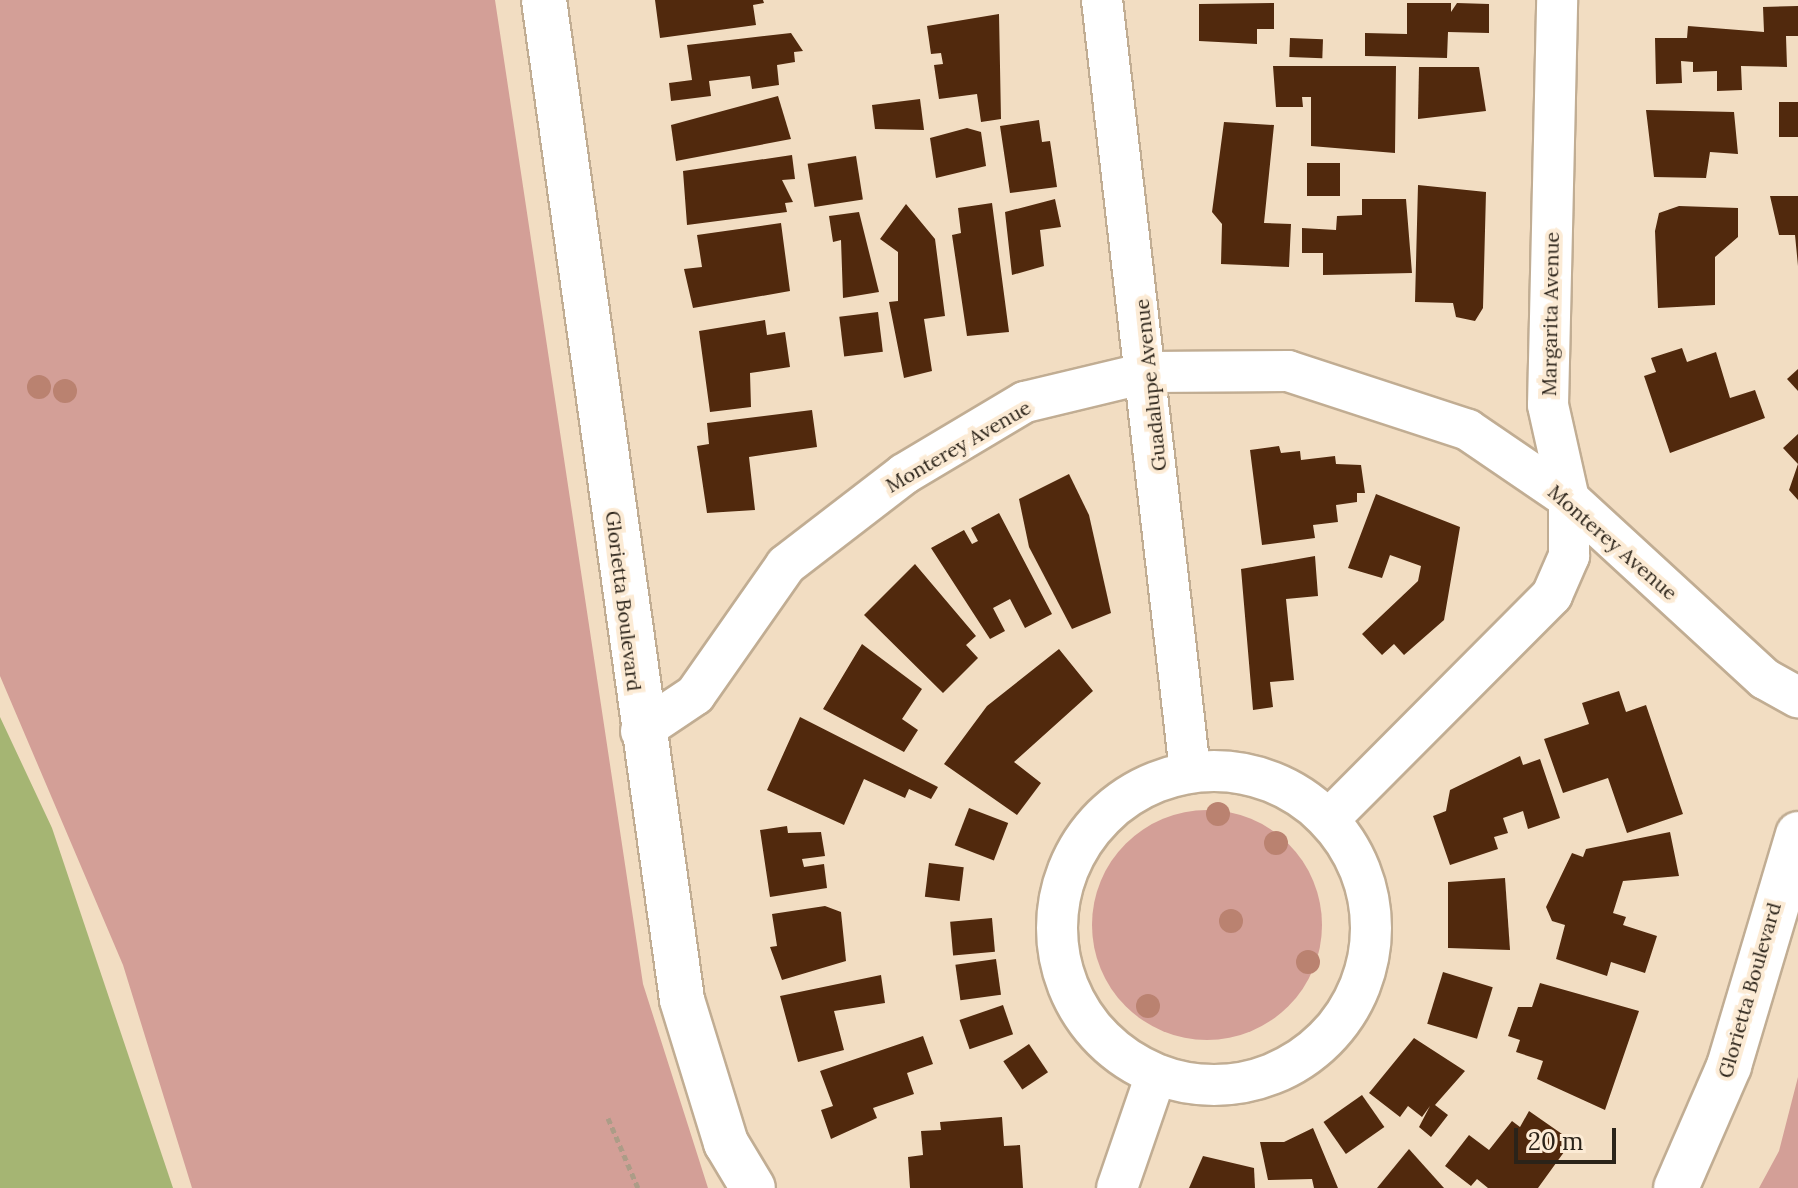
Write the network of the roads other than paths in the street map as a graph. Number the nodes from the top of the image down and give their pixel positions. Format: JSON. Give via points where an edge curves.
{"nodes":[{"id":1,"x":544,"y":0,"type":"edge"},
{"id":2,"x":1102,"y":0,"type":"edge"},
{"id":3,"x":1557,"y":0,"type":"edge"},
{"id":4,"x":1150,"y":372,"type":"junction"},
{"id":5,"x":1569,"y":499,"type":"junction"},
{"id":6,"x":1798,"y":697,"type":"edge"},
{"id":7,"x":641,"y":731,"type":"junction"},
{"id":8,"x":1190,"y":771,"type":"junction"},
{"id":9,"x":1329,"y":819,"type":"junction"},
{"id":10,"x":1798,"y":834,"type":"edge"},
{"id":11,"x":1156,"y":1075,"type":"junction"},
{"id":12,"x":753,"y":1188,"type":"edge"},
{"id":13,"x":1117,"y":1188,"type":"edge"},
{"id":14,"x":1676,"y":1188,"type":"edge"}],
"edges":[{"from":1,"to":7,"type":"street","name":"Glorietta Boulevard"},
{"from":2,"to":4,"type":"street","name":"Guadalupe Avenue"},
{"from":3,"to":5,"type":"street","name":"Margarita Avenue","via":[[1548,405]]},
{"from":4,"to":5,"type":"street","name":"Monterey Avenue","via":[[1288,371],[1382,397],[1468,430]]},
{"from":4,"to":7,"type":"street","name":"Monterey Avenue","via":[[1025,402],[904,474],[786,565],[695,695]]},
{"from":4,"to":8,"type":"street","name":"Guadalupe Avenue"},
{"from":5,"to":6,"type":"street","name":"Monterey Avenue","via":[[1765,679]]},
{"from":5,"to":9,"type":"street","name":"Margarita Avenue","via":[[1569,556],[1552,595]]},
{"from":7,"to":12,"type":"street","name":"Glorietta Boulevard","via":[[682,1000],[726,1143]]},
{"from":8,"to":9,"type":"street","via":[[1241,772],[1289,788]]},
{"from":8,"to":11,"type":"street","via":[[1141,787],[1100,818],[1070,860],[1056,910],[1059,961],[1078,1009],[1111,1048]]},
{"from":9,"to":11,"type":"street","via":[[1359,864],[1372,915],[1368,968],[1346,1016],[1309,1055],[1261,1079],[1208,1086]]},
{"from":10,"to":14,"type":"street","name":"Glorietta Boulevard","via":[[1729,1066]]},
{"from":11,"to":13,"type":"street"}]}
